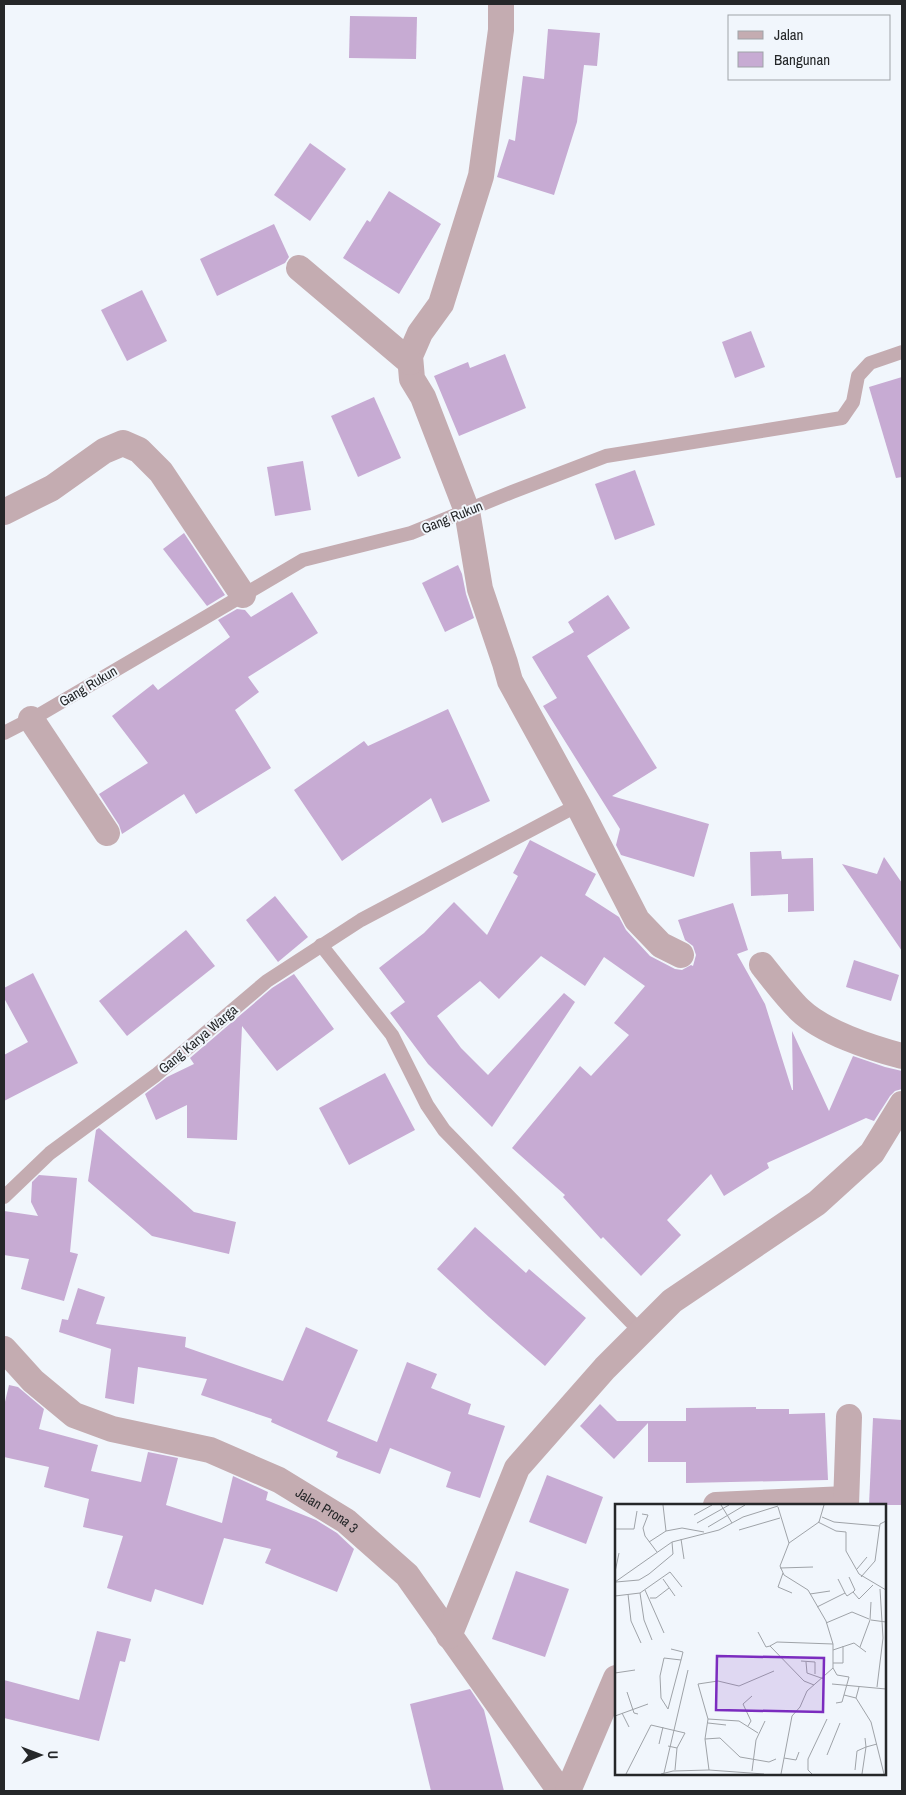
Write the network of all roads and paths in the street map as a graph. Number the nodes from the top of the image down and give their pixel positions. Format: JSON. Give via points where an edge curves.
{"nodes":[{"id":1,"x":501,"y":4,"type":"edge"},
{"id":2,"x":299,"y":268,"type":"dead end"},
{"id":3,"x":902,"y":352,"type":"edge"},
{"id":4,"x":410,"y":362,"type":"junction"},
{"id":5,"x":467,"y":510,"type":"junction"},
{"id":6,"x":4,"y":512,"type":"edge"},
{"id":7,"x":243,"y":595,"type":"junction"},
{"id":8,"x":31,"y":719,"type":"junction"},
{"id":9,"x":4,"y":733,"type":"edge"},
{"id":10,"x":578,"y":805,"type":"junction"},
{"id":11,"x":107,"y":833,"type":"dead end"},
{"id":12,"x":322,"y":945,"type":"junction"},
{"id":13,"x":681,"y":955,"type":"dead end"},
{"id":14,"x":762,"y":965,"type":"dead end"},
{"id":15,"x":902,"y":1056,"type":"edge"},
{"id":16,"x":902,"y":1104,"type":"edge"},
{"id":17,"x":4,"y":1197,"type":"edge"},
{"id":18,"x":641,"y":1332,"type":"junction"},
{"id":19,"x":4,"y":1348,"type":"edge"},
{"id":20,"x":849,"y":1417,"type":"dead end"},
{"id":21,"x":846,"y":1502,"type":"edge"},
{"id":22,"x":759,"y":1504,"type":"edge"},
{"id":23,"x":449,"y":1636,"type":"junction"},
{"id":24,"x":615,"y":1680,"type":"edge"},
{"id":25,"x":560,"y":1791,"type":"edge"},
{"id":26,"x":568,"y":1791,"type":"edge"}],
"edges":[{"from":1,"to":4,"type":"street","via":[[501,30],[481,176],[441,304],[420,332]]},
{"from":2,"to":4,"type":"street"},
{"from":3,"to":5,"type":"lane","name":"Gang Rukun","via":[[870,363],[858,376],[853,402],[842,418],[606,456]]},
{"from":4,"to":5,"type":"street","via":[[412,379],[423,397]]},
{"from":5,"to":7,"type":"lane","name":"Gang Rukun","via":[[411,533],[303,560]]},
{"from":5,"to":10,"type":"street","via":[[480,589],[510,681]]},
{"from":6,"to":7,"type":"street","via":[[52,488],[104,451],[123,443],[139,450],[161,472]]},
{"from":7,"to":8,"type":"lane","name":"Gang Rukun"},
{"from":8,"to":9,"type":"lane","name":"Gang Rukun"},
{"from":8,"to":11,"type":"street"},
{"from":10,"to":12,"type":"lane","name":"Gang Karya Warga","via":[[361,920]]},
{"from":10,"to":13,"type":"street","via":[[637,920],[661,945]]},
{"from":12,"to":17,"type":"lane","name":"Gang Karya Warga","via":[[267,981],[156,1075],[50,1153]]},
{"from":12,"to":18,"type":"lane","via":[[392,1035],[427,1105],[444,1130]]},
{"from":14,"to":15,"type":"street","via":[[800,1010],[819,1024]]},
{"from":16,"to":18,"type":"street","via":[[872,1153],[817,1203],[672,1301]]},
{"from":18,"to":23,"type":"street","via":[[517,1468]]},
{"from":19,"to":23,"type":"street","name":"Jalan Prona 3","via":[[33,1381],[74,1415],[112,1429],[210,1450],[279,1480],[346,1521],[408,1575]]},
{"from":20,"to":21,"type":"street"},
{"from":21,"to":22,"type":"street"},
{"from":23,"to":25,"type":"street","name":"Jalan Prona 3"},
{"from":24,"to":26,"type":"street"}]}
